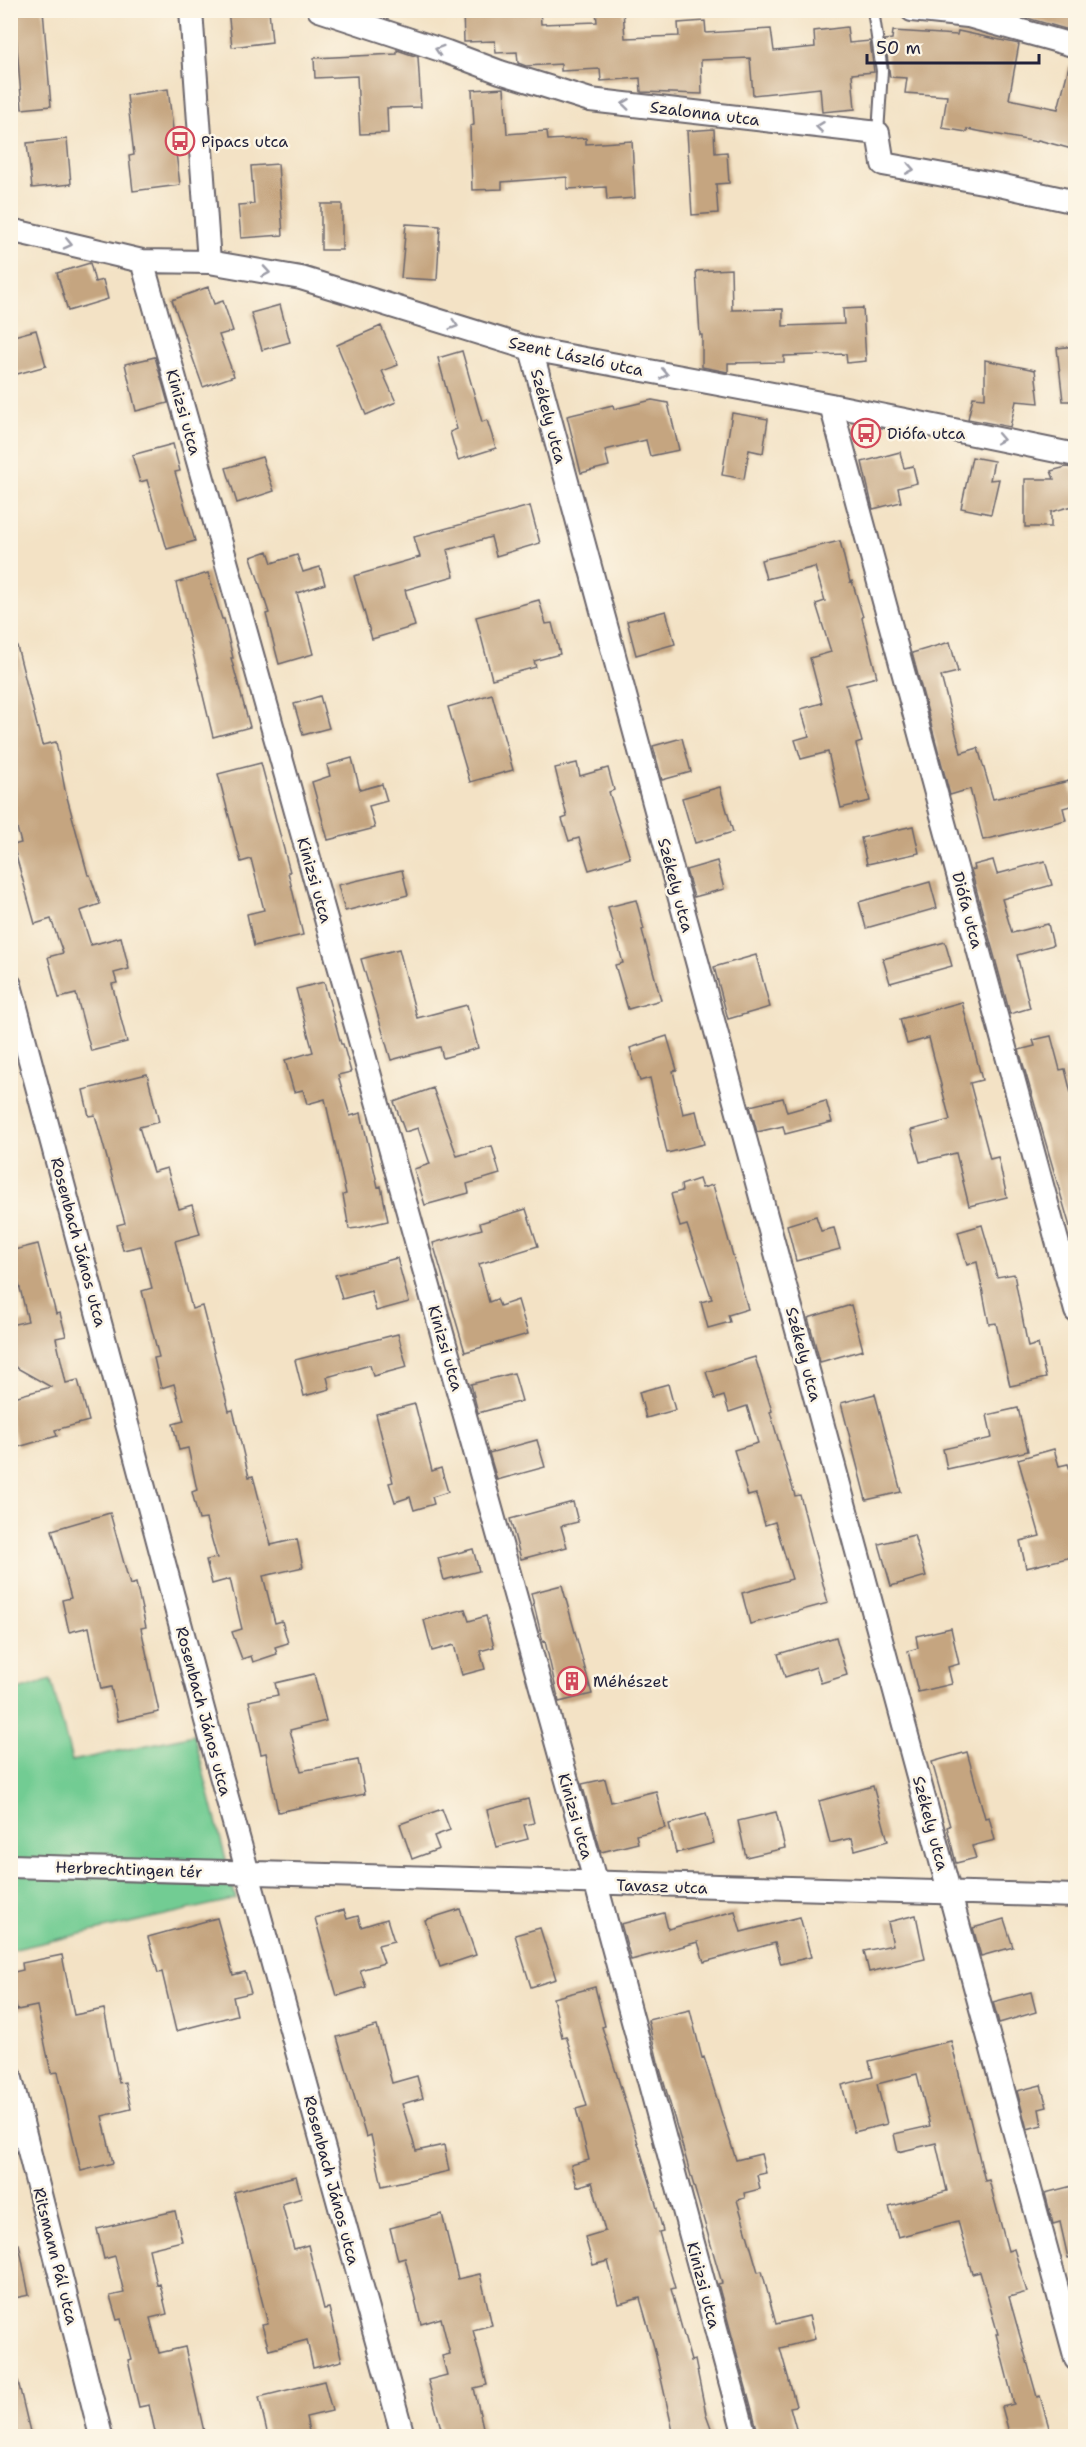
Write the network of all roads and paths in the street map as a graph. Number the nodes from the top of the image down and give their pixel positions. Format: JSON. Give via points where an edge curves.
{"nodes":[{"id":1,"x":191,"y":10,"type":"edge"},
{"id":2,"x":319,"y":10,"type":"edge"},
{"id":3,"x":873,"y":10,"type":"edge"},
{"id":4,"x":912,"y":10,"type":"edge"},
{"id":5,"x":1076,"y":46,"type":"edge"},
{"id":6,"x":878,"y":133,"type":"junction"},
{"id":7,"x":1076,"y":202,"type":"edge"},
{"id":8,"x":10,"y":230,"type":"edge"},
{"id":9,"x":142,"y":261,"type":"junction"},
{"id":10,"x":209,"y":262,"type":"junction"},
{"id":11,"x":531,"y":349,"type":"junction"},
{"id":12,"x":831,"y":405,"type":"junction"},
{"id":13,"x":1076,"y":454,"type":"edge"},
{"id":14,"x":10,"y":985,"type":"edge"},
{"id":15,"x":1076,"y":1311,"type":"edge"},
{"id":16,"x":10,"y":1866,"type":"edge"},
{"id":17,"x":248,"y":1872,"type":"junction"},
{"id":18,"x":596,"y":1884,"type":"junction"},
{"id":19,"x":951,"y":1894,"type":"junction"},
{"id":20,"x":1076,"y":1896,"type":"edge"},
{"id":21,"x":10,"y":2075,"type":"edge"},
{"id":22,"x":1076,"y":2360,"type":"edge"},
{"id":23,"x":101,"y":2436,"type":"edge"},
{"id":24,"x":403,"y":2436,"type":"edge"},
{"id":25,"x":745,"y":2436,"type":"edge"}],
"edges":[{"from":1,"to":10,"type":"street"},
{"from":6,"to":2,"type":"street","name":"Szalonna utca","one_way":true,"via":[[590,100]]},
{"from":3,"to":6,"type":"lane","via":[[882,71]]},
{"from":4,"to":5,"type":"street","via":[[968,16]]},
{"from":6,"to":7,"type":"street","one_way":true,"via":[[883,164]]},
{"from":8,"to":9,"type":"street","name":"Szent László utca","one_way":true},
{"from":9,"to":10,"type":"street","name":"Szent László utca"},
{"from":9,"to":18,"type":"street","name":"Kinizsi utca"},
{"from":10,"to":11,"type":"street","name":"Szent László utca","one_way":true,"via":[[301,278]]},
{"from":11,"to":12,"type":"street","name":"Szent László utca","one_way":true},
{"from":11,"to":19,"type":"street","name":"Székely utca"},
{"from":12,"to":13,"type":"street","name":"Szent László utca","one_way":true},
{"from":12,"to":15,"type":"street","name":"Diófa utca"},
{"from":14,"to":17,"type":"street","name":"Rosenbach János utca"},
{"from":16,"to":17,"type":"street","name":"Herbrechtingen tér"},
{"from":17,"to":18,"type":"street","name":"Tavasz utca"},
{"from":17,"to":24,"type":"street","name":"Rosenbach János utca"},
{"from":18,"to":19,"type":"street","name":"Tavasz utca"},
{"from":18,"to":25,"type":"street","name":"Kinizsi utca"},
{"from":19,"to":20,"type":"street","name":"Tavasz utca"},
{"from":19,"to":22,"type":"street","name":"Székely utca"},
{"from":21,"to":23,"type":"street","name":"Ritsmann Pál utca"}]}
